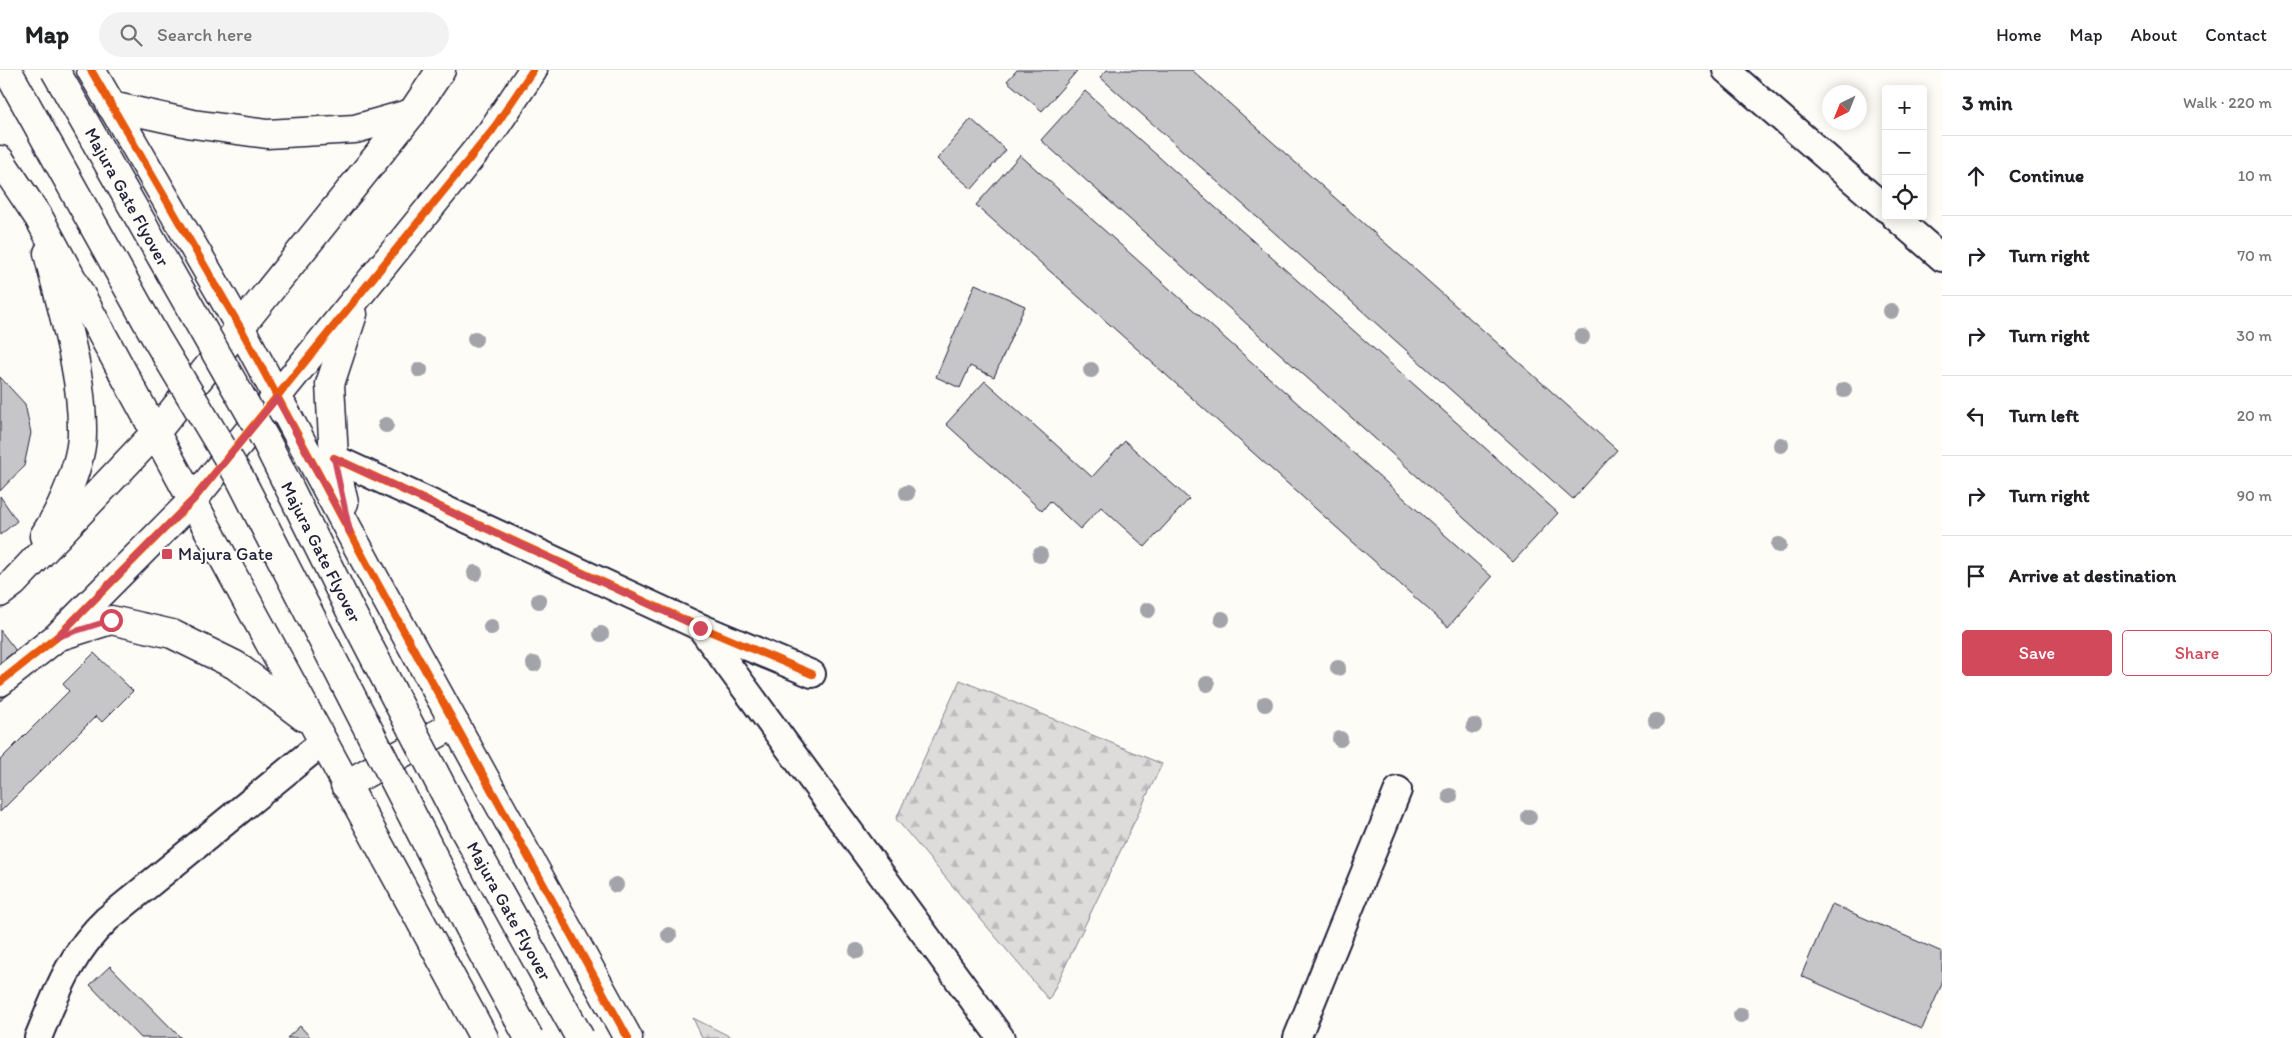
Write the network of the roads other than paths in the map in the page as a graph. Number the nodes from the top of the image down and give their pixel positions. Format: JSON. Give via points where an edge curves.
{"nodes":[{"id":1,"x":7,"y":70,"type":"edge"},
{"id":2,"x":55,"y":70,"type":"edge"},
{"id":3,"x":91,"y":70,"type":"edge"},
{"id":4,"x":441,"y":70,"type":"edge"},
{"id":5,"x":533,"y":70,"type":"edge"},
{"id":6,"x":1726,"y":70,"type":"edge"},
{"id":7,"x":112,"y":106,"type":"junction"},
{"id":8,"x":412,"y":113,"type":"junction"},
{"id":9,"x":0,"y":160,"type":"edge"},
{"id":10,"x":1882,"y":206,"type":"edge"},
{"id":11,"x":39,"y":218,"type":"junction"},
{"id":12,"x":1899,"y":220,"type":"edge"},
{"id":13,"x":1942,"y":258,"type":"edge"},
{"id":14,"x":366,"y":285,"type":"junction"},
{"id":15,"x":240,"y":327,"type":"junction"},
{"id":16,"x":277,"y":398,"type":"junction"},
{"id":17,"x":156,"y":432,"type":"junction"},
{"id":18,"x":334,"y":458,"type":"junction"},
{"id":19,"x":193,"y":500,"type":"junction"},
{"id":20,"x":350,"y":532,"type":"junction"},
{"id":21,"x":6,"y":588,"type":"edge"},
{"id":22,"x":700,"y":628,"type":"junction"},
{"id":23,"x":57,"y":637,"type":"junction"},
{"id":24,"x":812,"y":674,"type":"dead end"},
{"id":25,"x":0,"y":682,"type":"edge"},
{"id":26,"x":455,"y":724,"type":"junction"},
{"id":27,"x":317,"y":732,"type":"junction"},
{"id":28,"x":345,"y":785,"type":"junction"},
{"id":29,"x":1398,"y":790,"type":"dead end"},
{"id":30,"x":476,"y":1034,"type":"edge"},
{"id":31,"x":38,"y":1038,"type":"edge"},
{"id":32,"x":529,"y":1038,"type":"edge"},
{"id":33,"x":580,"y":1038,"type":"edge"},
{"id":34,"x":628,"y":1038,"type":"edge"},
{"id":35,"x":1001,"y":1038,"type":"edge"},
{"id":36,"x":1297,"y":1038,"type":"edge"}],
"edges":[{"from":1,"to":32,"type":"main road","bridge":true,"via":[[156,338],[240,478]]},
{"from":2,"to":33,"type":"main road","name":"Majura Gate Flyover","bridge":true,"via":[[265,440],[461,824]]},
{"from":3,"to":7,"type":"main road"},
{"from":4,"to":8,"type":"main road"},
{"from":5,"to":14,"type":"main road","via":[[492,130]]},
{"from":6,"to":10,"type":"street"},
{"from":7,"to":8,"type":"main road","via":[[193,124],[267,134],[355,129]]},
{"from":7,"to":15,"type":"main road"},
{"from":8,"to":15,"type":"main road"},
{"from":9,"to":11,"type":"main road"},
{"from":11,"to":17,"type":"main road"},
{"from":11,"to":21,"type":"main road","via":[[79,382],[82,435],[73,478],[54,522]]},
{"from":12,"to":13,"type":"street"},
{"from":14,"to":16,"type":"main road"},
{"from":14,"to":18,"type":"main road","via":[[348,325],[330,384]]},
{"from":15,"to":16,"type":"main road"},
{"from":15,"to":17,"type":"main road"},
{"from":16,"to":19,"type":"main road"},
{"from":16,"to":20,"type":"main road"},
{"from":17,"to":19,"type":"main road"},
{"from":17,"to":21,"type":"main road"},
{"from":18,"to":20,"type":"main road"},
{"from":18,"to":22,"type":"street"},
{"from":19,"to":23,"type":"main road"},
{"from":19,"to":27,"type":"main road"},
{"from":20,"to":26,"type":"main road"},
{"from":22,"to":24,"type":"street"},
{"from":22,"to":35,"type":"street"},
{"from":23,"to":25,"type":"main road"},
{"from":23,"to":27,"type":"main road","via":[[111,620],[172,634],[235,665]]},
{"from":26,"to":28,"type":"main road"},
{"from":26,"to":34,"type":"main road"},
{"from":27,"to":28,"type":"main road"},
{"from":27,"to":31,"type":"street","via":[[90,936],[70,964]]},
{"from":28,"to":30,"type":"main road"},
{"from":29,"to":36,"type":"street"}]}
